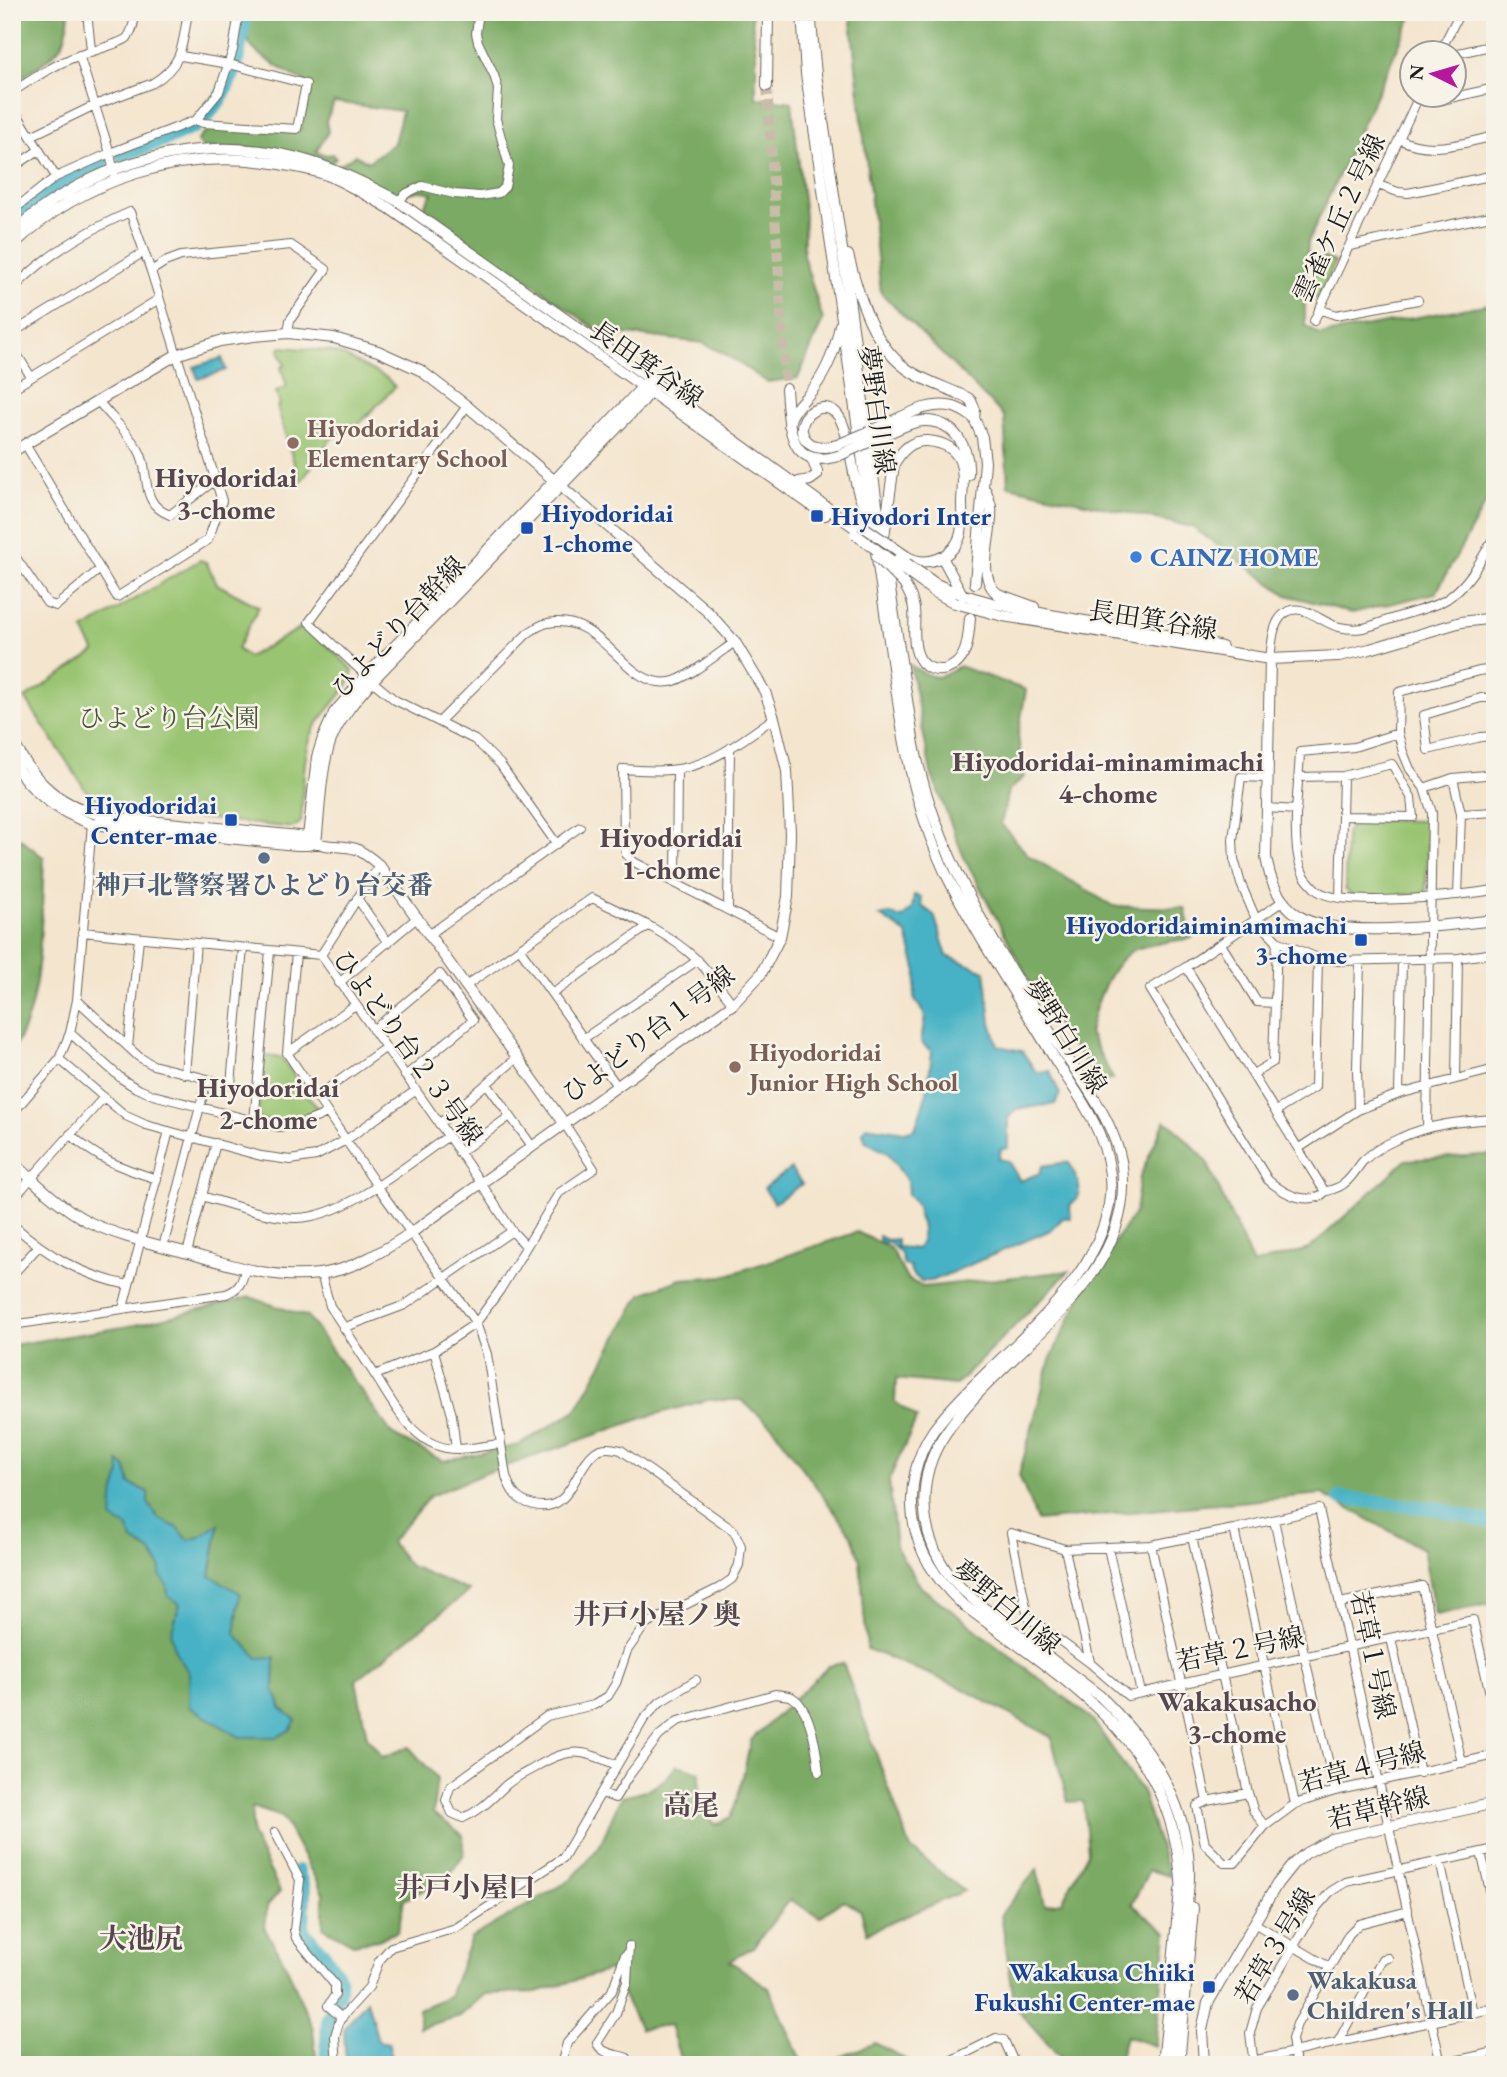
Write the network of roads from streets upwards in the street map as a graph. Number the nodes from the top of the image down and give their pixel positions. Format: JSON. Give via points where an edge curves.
{"nodes":[{"id":1,"x":87,"y":12,"type":"edge"},
{"id":2,"x":136,"y":12,"type":"edge"},
{"id":3,"x":188,"y":12,"type":"edge"},
{"id":4,"x":239,"y":12,"type":"edge"},
{"id":5,"x":479,"y":12,"type":"edge"},
{"id":6,"x":761,"y":12,"type":"edge"},
{"id":7,"x":768,"y":12,"type":"edge"},
{"id":8,"x":829,"y":12,"type":"edge"},
{"id":9,"x":1460,"y":12,"type":"edge"},
{"id":10,"x":808,"y":14,"type":"edge"},
{"id":11,"x":1449,"y":38,"type":"edge"},
{"id":12,"x":1495,"y":46,"type":"edge"},
{"id":13,"x":91,"y":50,"type":"junction"},
{"id":14,"x":1468,"y":51,"type":"edge"},
{"id":15,"x":79,"y":55,"type":"junction"},
{"id":16,"x":181,"y":55,"type":"junction"},
{"id":17,"x":766,"y":59,"type":"junction"},
{"id":18,"x":229,"y":64,"type":"junction"},
{"id":19,"x":767,"y":86,"type":"tunnel mouth"},
{"id":20,"x":1495,"y":88,"type":"edge"},
{"id":21,"x":12,"y":92,"type":"edge"},
{"id":22,"x":1468,"y":94,"type":"edge"},
{"id":23,"x":95,"y":105,"type":"junction"},
{"id":24,"x":12,"y":106,"type":"edge"},
{"id":25,"x":1414,"y":108,"type":"edge"},
{"id":26,"x":196,"y":120,"type":"junction"},
{"id":27,"x":31,"y":136,"type":"junction"},
{"id":28,"x":1495,"y":136,"type":"edge"},
{"id":29,"x":1399,"y":139,"type":"junction"},
{"id":30,"x":39,"y":150,"type":"junction"},
{"id":31,"x":110,"y":153,"type":"junction"},
{"id":32,"x":12,"y":168,"type":"edge"},
{"id":33,"x":114,"y":175,"type":"junction"},
{"id":34,"x":1495,"y":175,"type":"edge"},
{"id":35,"x":56,"y":177,"type":"junction"},
{"id":36,"x":1378,"y":185,"type":"junction"},
{"id":37,"x":834,"y":198,"type":"junction"},
{"id":38,"x":398,"y":201,"type":"junction"},
{"id":39,"x":12,"y":211,"type":"edge"},
{"id":40,"x":1495,"y":215,"type":"edge"},
{"id":41,"x":12,"y":232,"type":"edge"},
{"id":42,"x":12,"y":246,"type":"edge"},
{"id":43,"x":1350,"y":246,"type":"junction"},
{"id":44,"x":144,"y":252,"type":"junction"},
{"id":45,"x":151,"y":271,"type":"junction"},
{"id":46,"x":12,"y":290,"type":"edge"},
{"id":47,"x":159,"y":299,"type":"junction"},
{"id":48,"x":1418,"y":300,"type":"dead end"},
{"id":49,"x":1320,"y":309,"type":"junction"},
{"id":50,"x":841,"y":312,"type":"junction"},
{"id":51,"x":1314,"y":321,"type":"dead end"},
{"id":52,"x":12,"y":333,"type":"edge"},
{"id":53,"x":288,"y":333,"type":"junction"},
{"id":54,"x":12,"y":346,"type":"edge"},
{"id":55,"x":176,"y":355,"type":"junction"},
{"id":56,"x":31,"y":377,"type":"junction"},
{"id":57,"x":650,"y":385,"type":"junction"},
{"id":58,"x":12,"y":389,"type":"edge"},
{"id":59,"x":786,"y":389,"type":"tunnel mouth"},
{"id":60,"x":98,"y":401,"type":"junction"},
{"id":61,"x":467,"y":406,"type":"junction"},
{"id":62,"x":974,"y":418,"type":"junction"},
{"id":63,"x":789,"y":425,"type":"junction"},
{"id":64,"x":881,"y":431,"type":"junction"},
{"id":65,"x":735,"y":441,"type":"junction"},
{"id":66,"x":25,"y":444,"type":"junction"},
{"id":67,"x":838,"y":450,"type":"junction"},
{"id":68,"x":12,"y":452,"type":"edge"},
{"id":69,"x":811,"y":457,"type":"junction"},
{"id":70,"x":215,"y":480,"type":"junction"},
{"id":71,"x":799,"y":482,"type":"junction"},
{"id":72,"x":558,"y":484,"type":"junction"},
{"id":73,"x":984,"y":484,"type":"junction"},
{"id":74,"x":870,"y":514,"type":"junction"},
{"id":75,"x":962,"y":520,"type":"junction"},
{"id":76,"x":858,"y":530,"type":"junction"},
{"id":77,"x":1495,"y":535,"type":"edge"},
{"id":78,"x":883,"y":544,"type":"junction"},
{"id":79,"x":12,"y":552,"type":"edge"},
{"id":80,"x":942,"y":557,"type":"junction"},
{"id":81,"x":100,"y":569,"type":"junction"},
{"id":82,"x":975,"y":583,"type":"dead end"},
{"id":83,"x":934,"y":587,"type":"junction"},
{"id":84,"x":961,"y":595,"type":"junction"},
{"id":85,"x":1003,"y":616,"type":"junction"},
{"id":86,"x":970,"y":618,"type":"dead end"},
{"id":87,"x":1495,"y":618,"type":"edge"},
{"id":88,"x":1072,"y":620,"type":"junction"},
{"id":89,"x":735,"y":642,"type":"junction"},
{"id":90,"x":1270,"y":659,"type":"junction"},
{"id":91,"x":1495,"y":669,"type":"edge"},
{"id":92,"x":369,"y":678,"type":"junction"},
{"id":93,"x":1495,"y":698,"type":"edge"},
{"id":94,"x":774,"y":718,"type":"junction"},
{"id":95,"x":439,"y":722,"type":"junction"},
{"id":96,"x":1398,"y":733,"type":"junction"},
{"id":97,"x":1495,"y":736,"type":"edge"},
{"id":98,"x":12,"y":740,"type":"edge"},
{"id":99,"x":730,"y":748,"type":"junction"},
{"id":100,"x":12,"y":760,"type":"edge"},
{"id":101,"x":677,"y":770,"type":"junction"},
{"id":102,"x":1495,"y":774,"type":"edge"},
{"id":103,"x":1343,"y":776,"type":"junction"},
{"id":104,"x":1299,"y":777,"type":"junction"},
{"id":105,"x":1267,"y":778,"type":"junction"},
{"id":106,"x":1453,"y":778,"type":"junction"},
{"id":107,"x":1424,"y":788,"type":"junction"},
{"id":108,"x":1266,"y":808,"type":"junction"},
{"id":109,"x":1297,"y":810,"type":"junction"},
{"id":110,"x":1495,"y":812,"type":"edge"},
{"id":111,"x":1461,"y":814,"type":"junction"},
{"id":112,"x":1342,"y":816,"type":"junction"},
{"id":113,"x":92,"y":824,"type":"junction"},
{"id":114,"x":580,"y":827,"type":"dead end"},
{"id":115,"x":310,"y":842,"type":"junction"},
{"id":116,"x":556,"y":843,"type":"junction"},
{"id":117,"x":379,"y":865,"type":"junction"},
{"id":118,"x":676,"y":883,"type":"junction"},
{"id":119,"x":1495,"y":890,"type":"edge"},
{"id":120,"x":1458,"y":895,"type":"junction"},
{"id":121,"x":1430,"y":897,"type":"junction"},
{"id":122,"x":357,"y":898,"type":"junction"},
{"id":123,"x":1340,"y":898,"type":"junction"},
{"id":124,"x":1283,"y":901,"type":"junction"},
{"id":125,"x":728,"y":909,"type":"junction"},
{"id":126,"x":418,"y":917,"type":"junction"},
{"id":127,"x":1256,"y":919,"type":"junction"},
{"id":128,"x":1495,"y":920,"type":"edge"},
{"id":129,"x":648,"y":926,"type":"junction"},
{"id":130,"x":1429,"y":928,"type":"junction"},
{"id":131,"x":82,"y":932,"type":"junction"},
{"id":132,"x":430,"y":934,"type":"junction"},
{"id":133,"x":779,"y":937,"type":"junction"},
{"id":134,"x":139,"y":938,"type":"junction"},
{"id":135,"x":1277,"y":941,"type":"junction"},
{"id":136,"x":196,"y":943,"type":"junction"},
{"id":137,"x":388,"y":943,"type":"junction"},
{"id":138,"x":1220,"y":944,"type":"junction"},
{"id":139,"x":243,"y":948,"type":"junction"},
{"id":140,"x":520,"y":949,"type":"junction"},
{"id":141,"x":270,"y":951,"type":"junction"},
{"id":142,"x":296,"y":953,"type":"junction"},
{"id":143,"x":1495,"y":953,"type":"edge"},
{"id":144,"x":321,"y":955,"type":"junction"},
{"id":145,"x":1318,"y":958,"type":"junction"},
{"id":146,"x":1458,"y":958,"type":"junction"},
{"id":147,"x":1429,"y":959,"type":"junction"},
{"id":148,"x":698,"y":960,"type":"junction"},
{"id":149,"x":1360,"y":961,"type":"junction"},
{"id":150,"x":1402,"y":961,"type":"junction"},
{"id":151,"x":1186,"y":967,"type":"junction"},
{"id":152,"x":339,"y":983,"type":"junction"},
{"id":153,"x":467,"y":985,"type":"junction"},
{"id":154,"x":552,"y":994,"type":"junction"},
{"id":155,"x":77,"y":1000,"type":"junction"},
{"id":156,"x":1275,"y":1003,"type":"junction"},
{"id":157,"x":733,"y":1004,"type":"junction"},
{"id":158,"x":355,"y":1005,"type":"junction"},
{"id":159,"x":373,"y":1030,"type":"junction"},
{"id":160,"x":70,"y":1033,"type":"junction"},
{"id":161,"x":583,"y":1039,"type":"junction"},
{"id":162,"x":128,"y":1047,"type":"junction"},
{"id":163,"x":385,"y":1048,"type":"junction"},
{"id":164,"x":287,"y":1053,"type":"junction"},
{"id":165,"x":517,"y":1058,"type":"junction"},
{"id":166,"x":59,"y":1059,"type":"junction"},
{"id":167,"x":1495,"y":1069,"type":"edge"},
{"id":168,"x":185,"y":1074,"type":"junction"},
{"id":169,"x":1253,"y":1074,"type":"junction"},
{"id":170,"x":405,"y":1076,"type":"junction"},
{"id":171,"x":1456,"y":1079,"type":"junction"},
{"id":172,"x":207,"y":1080,"type":"junction"},
{"id":173,"x":487,"y":1084,"type":"junction"},
{"id":174,"x":617,"y":1086,"type":"junction"},
{"id":175,"x":1427,"y":1087,"type":"junction"},
{"id":176,"x":415,"y":1091,"type":"junction"},
{"id":177,"x":1399,"y":1094,"type":"junction"},
{"id":178,"x":104,"y":1097,"type":"junction"},
{"id":179,"x":316,"y":1097,"type":"junction"},
{"id":180,"x":200,"y":1107,"type":"junction"},
{"id":181,"x":1358,"y":1110,"type":"junction"},
{"id":182,"x":1276,"y":1111,"type":"junction"},
{"id":183,"x":327,"y":1112,"type":"junction"},
{"id":184,"x":12,"y":1114,"type":"edge"},
{"id":185,"x":510,"y":1116,"type":"junction"},
{"id":186,"x":1495,"y":1119,"type":"edge"},
{"id":187,"x":254,"y":1121,"type":"junction"},
{"id":188,"x":564,"y":1123,"type":"junction"},
{"id":189,"x":439,"y":1124,"type":"junction"},
{"id":190,"x":1427,"y":1128,"type":"junction"},
{"id":191,"x":169,"y":1131,"type":"junction"},
{"id":192,"x":70,"y":1134,"type":"junction"},
{"id":193,"x":192,"y":1137,"type":"junction"},
{"id":194,"x":447,"y":1137,"type":"junction"},
{"id":195,"x":346,"y":1140,"type":"junction"},
{"id":196,"x":216,"y":1143,"type":"junction"},
{"id":197,"x":532,"y":1146,"type":"junction"},
{"id":198,"x":1299,"y":1148,"type":"junction"},
{"id":199,"x":459,"y":1153,"type":"junction"},
{"id":200,"x":12,"y":1161,"type":"edge"},
{"id":201,"x":157,"y":1178,"type":"junction"},
{"id":202,"x":32,"y":1179,"type":"junction"},
{"id":203,"x":481,"y":1183,"type":"junction"},
{"id":204,"x":377,"y":1185,"type":"junction"},
{"id":205,"x":1325,"y":1192,"type":"junction"},
{"id":206,"x":202,"y":1196,"type":"junction"},
{"id":207,"x":12,"y":1200,"type":"edge"},
{"id":208,"x":12,"y":1224,"type":"edge"},
{"id":209,"x":512,"y":1231,"type":"junction"},
{"id":210,"x":411,"y":1233,"type":"junction"},
{"id":211,"x":141,"y":1242,"type":"junction"},
{"id":212,"x":526,"y":1246,"type":"junction"},
{"id":213,"x":37,"y":1247,"type":"junction"},
{"id":214,"x":163,"y":1247,"type":"junction"},
{"id":215,"x":187,"y":1253,"type":"junction"},
{"id":216,"x":245,"y":1270,"type":"junction"},
{"id":217,"x":321,"y":1274,"type":"junction"},
{"id":218,"x":12,"y":1275,"type":"edge"},
{"id":219,"x":444,"y":1278,"type":"junction"},
{"id":220,"x":128,"y":1285,"type":"junction"},
{"id":221,"x":123,"y":1308,"type":"junction"},
{"id":222,"x":476,"y":1323,"type":"junction"},
{"id":223,"x":12,"y":1325,"type":"edge"},
{"id":224,"x":343,"y":1328,"type":"junction"},
{"id":225,"x":434,"y":1351,"type":"junction"},
{"id":226,"x":375,"y":1375,"type":"junction"},
{"id":227,"x":501,"y":1444,"type":"junction"},
{"id":228,"x":456,"y":1449,"type":"junction"},
{"id":229,"x":1274,"y":1520,"type":"junction"},
{"id":230,"x":1234,"y":1529,"type":"junction"},
{"id":231,"x":1192,"y":1537,"type":"junction"},
{"id":232,"x":1151,"y":1545,"type":"junction"},
{"id":233,"x":1108,"y":1548,"type":"junction"},
{"id":234,"x":1065,"y":1549,"type":"junction"},
{"id":235,"x":1340,"y":1603,"type":"junction"},
{"id":236,"x":1432,"y":1629,"type":"junction"},
{"id":237,"x":1391,"y":1638,"type":"junction"},
{"id":238,"x":1350,"y":1647,"type":"junction"},
{"id":239,"x":1306,"y":1657,"type":"junction"},
{"id":240,"x":1090,"y":1663,"type":"junction"},
{"id":241,"x":1264,"y":1666,"type":"junction"},
{"id":242,"x":1223,"y":1675,"type":"junction"},
{"id":243,"x":696,"y":1680,"type":"dead end"},
{"id":244,"x":1182,"y":1684,"type":"junction"},
{"id":245,"x":1141,"y":1693,"type":"junction"},
{"id":246,"x":1495,"y":1715,"type":"edge"},
{"id":247,"x":1495,"y":1755,"type":"edge"},
{"id":248,"x":1462,"y":1763,"type":"junction"},
{"id":249,"x":616,"y":1765,"type":"junction"},
{"id":250,"x":819,"y":1772,"type":"dead end"},
{"id":251,"x":1420,"y":1773,"type":"junction"},
{"id":252,"x":1379,"y":1782,"type":"junction"},
{"id":253,"x":1335,"y":1791,"type":"junction"},
{"id":254,"x":602,"y":1793,"type":"junction"},
{"id":255,"x":1248,"y":1793,"type":"junction"},
{"id":256,"x":1207,"y":1801,"type":"junction"},
{"id":257,"x":1495,"y":1803,"type":"edge"},
{"id":258,"x":1295,"y":1804,"type":"junction"},
{"id":259,"x":1265,"y":1825,"type":"junction"},
{"id":260,"x":1389,"y":1826,"type":"junction"},
{"id":261,"x":275,"y":1832,"type":"dead end"},
{"id":262,"x":1495,"y":1849,"type":"edge"},
{"id":263,"x":1481,"y":1852,"type":"junction"},
{"id":264,"x":1440,"y":1861,"type":"junction"},
{"id":265,"x":1399,"y":1870,"type":"junction"},
{"id":266,"x":1185,"y":1872,"type":"junction"},
{"id":267,"x":1408,"y":1911,"type":"junction"},
{"id":268,"x":1495,"y":1912,"type":"edge"},
{"id":269,"x":1254,"y":1923,"type":"junction"},
{"id":270,"x":1294,"y":1945,"type":"junction"},
{"id":271,"x":1388,"y":1958,"type":"dead end"},
{"id":272,"x":1329,"y":1967,"type":"junction"},
{"id":273,"x":1495,"y":2008,"type":"edge"},
{"id":274,"x":1473,"y":2013,"type":"junction"},
{"id":275,"x":342,"y":2018,"type":"junction"},
{"id":276,"x":1432,"y":2022,"type":"junction"},
{"id":277,"x":1338,"y":2042,"type":"junction"},
{"id":278,"x":1293,"y":2052,"type":"junction"},
{"id":279,"x":1495,"y":2052,"type":"edge"},
{"id":280,"x":1253,"y":2063,"type":"edge"},
{"id":281,"x":337,"y":2065,"type":"edge"},
{"id":282,"x":561,"y":2065,"type":"edge"},
{"id":283,"x":629,"y":2065,"type":"edge"},
{"id":284,"x":950,"y":2065,"type":"edge"},
{"id":285,"x":1015,"y":2065,"type":"edge"},
{"id":286,"x":1163,"y":2065,"type":"edge"},
{"id":287,"x":1171,"y":2065,"type":"edge"},
{"id":288,"x":1179,"y":2065,"type":"edge"},
{"id":289,"x":1204,"y":2065,"type":"edge"},
{"id":290,"x":1296,"y":2065,"type":"edge"}],
"edges":[{"from":1,"to":13,"type":"street"},
{"from":2,"to":13,"type":"street","via":[[126,38]]},
{"from":3,"to":16,"type":"street"},
{"from":4,"to":18,"type":"street"},
{"from":5,"to":38,"type":"street","via":[[478,42],[498,89],[496,119],[509,166],[505,187],[499,193],[480,196],[422,186]]},
{"from":6,"to":17,"type":"street"},
{"from":7,"to":17,"type":"street"},
{"from":8,"to":10,"type":"street"},
{"from":9,"to":11,"type":"street"},
{"from":10,"to":37,"type":"street","name":"夢野白川線"},
{"from":10,"to":50,"type":"street","name":"夢野白川線","via":[[806,74]]},
{"from":12,"to":14,"type":"street"},
{"from":13,"to":15,"type":"street"},
{"from":15,"to":21,"type":"street"},
{"from":15,"to":23,"type":"street"},
{"from":16,"to":18,"type":"street"},
{"from":16,"to":23,"type":"street","via":[[173,68],[153,83]]},
{"from":17,"to":19,"type":"street"},
{"from":18,"to":26,"type":"street","via":[[219,92]]},
{"from":18,"to":26,"type":"street","via":[[306,84],[297,129]]},
{"from":20,"to":22,"type":"street"},
{"from":23,"to":27,"type":"street"},
{"from":23,"to":31,"type":"street"},
{"from":24,"to":27,"type":"street"},
{"from":25,"to":29,"type":"street","name":"雲雀ケ丘２号線"},
{"from":26,"to":31,"type":"street"},
{"from":27,"to":30,"type":"street"},
{"from":28,"to":29,"type":"street","via":[[1426,148]]},
{"from":29,"to":36,"type":"street","name":"雲雀ケ丘２号線"},
{"from":30,"to":32,"type":"street"},
{"from":30,"to":35,"type":"street"},
{"from":31,"to":33,"type":"street"},
{"from":31,"to":35,"type":"street"},
{"from":33,"to":38,"type":"street","name":"長田箕谷線","via":[[171,154],[228,149],[266,152],[328,168]]},
{"from":33,"to":41,"type":"street","name":"長田箕谷線","via":[[64,193]]},
{"from":33,"to":42,"type":"street","name":"長田箕谷線","via":[[45,217]]},
{"from":33,"to":57,"type":"street","name":"長田箕谷線","via":[[227,159],[265,161],[325,175],[389,208]]},
{"from":34,"to":36,"type":"street","via":[[1408,193]]},
{"from":35,"to":39,"type":"street"},
{"from":36,"to":43,"type":"street","name":"雲雀ケ丘２号線"},
{"from":37,"to":62,"type":"street","via":[[857,292],[879,337],[908,370],[971,401]]},
{"from":37,"to":78,"type":"street","name":"夢野白川線"},
{"from":38,"to":57,"type":"street","name":"長田箕谷線"},
{"from":40,"to":43,"type":"street"},
{"from":43,"to":49,"type":"street","name":"雲雀ケ丘２号線"},
{"from":44,"to":45,"type":"street"},
{"from":44,"to":46,"type":"street","via":[[130,212],[85,233]]},
{"from":44,"to":52,"type":"street"},
{"from":45,"to":47,"type":"street"},
{"from":45,"to":53,"type":"street","via":[[181,256],[292,246],[326,269],[290,320]]},
{"from":47,"to":55,"type":"street"},
{"from":47,"to":56,"type":"street"},
{"from":48,"to":49,"type":"street","via":[[1336,315]]},
{"from":49,"to":51,"type":"street","name":"雲雀ケ丘２号線"},
{"from":50,"to":63,"type":"street","via":[[832,355]]},
{"from":50,"to":74,"type":"street","name":"夢野白川線"},
{"from":53,"to":55,"type":"street","name":"ひよどり台１号線","via":[[220,341]]},
{"from":53,"to":61,"type":"street","name":"ひよどり台１号線","via":[[334,338],[378,351],[420,370]]},
{"from":54,"to":56,"type":"street"},
{"from":55,"to":60,"type":"street","name":"ひよどり台１号線"},
{"from":55,"to":70,"type":"street"},
{"from":56,"to":58,"type":"street"},
{"from":57,"to":65,"type":"street","name":"長田箕谷線"},
{"from":57,"to":72,"type":"street","name":"ひよどり台幹線"},
{"from":57,"to":76,"type":"street","name":"長田箕谷線","via":[[796,495]]},
{"from":59,"to":63,"type":"street"},
{"from":60,"to":66,"type":"street","name":"ひよどり台１号線"},
{"from":60,"to":70,"type":"street","via":[[140,451],[147,488],[162,512],[170,515]]},
{"from":61,"to":72,"type":"street","name":"ひよどり台１号線"},
{"from":61,"to":92,"type":"street","via":[[309,622]]},
{"from":62,"to":64,"type":"street","via":[[939,405],[918,410]]},
{"from":62,"to":73,"type":"street","via":[[984,450]]},
{"from":63,"to":69,"type":"street","via":[[793,441]]},
{"from":64,"to":67,"type":"street","bridge":true},
{"from":64,"to":75,"type":"street","via":[[922,421],[942,424],[957,436],[969,462]]},
{"from":65,"to":71,"type":"street"},
{"from":65,"to":76,"type":"street","name":"長田箕谷線"},
{"from":66,"to":68,"type":"street","name":"ひよどり台１号線"},
{"from":66,"to":81,"type":"street"},
{"from":67,"to":69,"type":"street","via":[[828,459]]},
{"from":67,"to":74,"type":"street","via":[[814,446],[806,439],[803,422],[809,412],[825,408],[836,413],[843,424],[860,498]]},
{"from":69,"to":71,"type":"street","via":[[817,475]]},
{"from":70,"to":81,"type":"street","via":[[222,501],[208,540],[117,597]]},
{"from":71,"to":76,"type":"street"},
{"from":72,"to":89,"type":"street","name":"ひよどり台１号線","via":[[708,612]]},
{"from":72,"to":92,"type":"street","name":"ひよどり台幹線"},
{"from":73,"to":82,"type":"street"},
{"from":73,"to":88,"type":"street","via":[[991,508],[987,566],[991,586],[1002,596]]},
{"from":74,"to":266,"type":"street","name":"夢野白川線","via":[[906,756],[925,823],[946,874],[988,950],[1091,1116],[1106,1150],[1111,1182],[1099,1236],[1071,1284],[932,1433],[914,1479],[915,1529],[925,1557],[945,1588],[1093,1703],[1135,1748],[1154,1780]]},
{"from":75,"to":78,"type":"street","via":[[964,479],[959,458],[939,443],[916,442],[904,449],[894,464]]},
{"from":75,"to":80,"type":"street","via":[[956,544]]},
{"from":76,"to":80,"type":"street","bridge":true,"via":[[911,559],[925,562]]},
{"from":76,"to":83,"type":"street","name":"長田箕谷線","bridge":true},
{"from":76,"to":86,"type":"street","bridge":true,"via":[[913,601],[915,643],[926,666],[940,670],[962,658]]},
{"from":77,"to":90,"type":"street","via":[[1463,585],[1445,600],[1367,629],[1336,626],[1307,611],[1294,609],[1283,614],[1275,626]]},
{"from":78,"to":266,"type":"street","name":"夢野白川線","via":[[914,746],[934,822],[995,942],[1111,1129],[1123,1181],[1118,1221],[1078,1292],[943,1437],[926,1482],[926,1525],[939,1560],[961,1588],[1100,1696],[1138,1736],[1172,1796],[1183,1831]]},
{"from":79,"to":81,"type":"street","via":[[51,606]]},
{"from":80,"to":84,"type":"street"},
{"from":83,"to":84,"type":"street","name":"長田箕谷線"},
{"from":83,"to":85,"type":"street","name":"長田箕谷線","via":[[955,603]]},
{"from":84,"to":85,"type":"street","via":[[967,602]]},
{"from":84,"to":88,"type":"street","name":"長田箕谷線"},
{"from":85,"to":90,"type":"street","name":"長田箕谷線"},
{"from":87,"to":90,"type":"street","name":"長田箕谷線","via":[[1461,621],[1339,656]]},
{"from":88,"to":90,"type":"street","name":"長田箕谷線","via":[[1184,637]]},
{"from":89,"to":94,"type":"street","name":"ひよどり台１号線","via":[[765,692]]},
{"from":89,"to":95,"type":"street","via":[[672,682],[654,682],[639,675],[587,628],[546,622],[528,633]]},
{"from":90,"to":105,"type":"street"},
{"from":91,"to":96,"type":"street","via":[[1399,692]]},
{"from":92,"to":95,"type":"street","via":[[395,700]]},
{"from":92,"to":115,"type":"street","name":"ひよどり台幹線","via":[[331,739]]},
{"from":93,"to":97,"type":"street","via":[[1424,715],[1428,750]]},
{"from":94,"to":99,"type":"street"},
{"from":94,"to":133,"type":"street","name":"ひよどり台１号線","via":[[787,771],[790,833],[789,897]]},
{"from":95,"to":116,"type":"street","via":[[475,740],[500,764]]},
{"from":96,"to":104,"type":"street","via":[[1354,747],[1300,752]]},
{"from":96,"to":107,"type":"street","via":[[1406,760]]},
{"from":98,"to":115,"type":"street","via":[[25,764],[51,793],[94,814]]},
{"from":99,"to":101,"type":"street"},
{"from":99,"to":125,"type":"street"},
{"from":100,"to":113,"type":"street","via":[[46,800]]},
{"from":101,"to":118,"type":"street"},
{"from":101,"to":118,"type":"street","via":[[623,769],[626,854]]},
{"from":102,"to":106,"type":"street"},
{"from":103,"to":104,"type":"street"},
{"from":103,"to":112,"type":"street"},
{"from":103,"to":112,"type":"street","via":[[1392,764],[1411,797],[1413,817]]},
{"from":104,"to":109,"type":"street"},
{"from":105,"to":108,"type":"street"},
{"from":105,"to":127,"type":"street","via":[[1241,777],[1233,840],[1234,861]]},
{"from":106,"to":107,"type":"street"},
{"from":106,"to":111,"type":"street"},
{"from":107,"to":121,"type":"street","via":[[1432,813]]},
{"from":108,"to":109,"type":"street"},
{"from":108,"to":124,"type":"street","via":[[1270,880]]},
{"from":109,"to":123,"type":"street","via":[[1296,852],[1304,875],[1319,891]]},
{"from":110,"to":111,"type":"street"},
{"from":111,"to":120,"type":"street"},
{"from":112,"to":123,"type":"street"},
{"from":113,"to":115,"type":"street"},
{"from":113,"to":131,"type":"street"},
{"from":114,"to":116,"type":"street"},
{"from":115,"to":117,"type":"street","via":[[355,849]]},
{"from":116,"to":132,"type":"street"},
{"from":117,"to":122,"type":"street"},
{"from":117,"to":126,"type":"street"},
{"from":118,"to":125,"type":"street"},
{"from":119,"to":120,"type":"street"},
{"from":120,"to":121,"type":"street"},
{"from":121,"to":123,"type":"street"},
{"from":121,"to":130,"type":"street"},
{"from":122,"to":137,"type":"street"},
{"from":122,"to":144,"type":"street"},
{"from":124,"to":127,"type":"street"},
{"from":124,"to":130,"type":"street","via":[[1299,917],[1333,928]]},
{"from":125,"to":133,"type":"street"},
{"from":126,"to":132,"type":"street"},
{"from":126,"to":137,"type":"street"},
{"from":127,"to":135,"type":"street"},
{"from":127,"to":138,"type":"street"},
{"from":128,"to":130,"type":"street"},
{"from":129,"to":140,"type":"street","via":[[592,898]]},
{"from":129,"to":148,"type":"street"},
{"from":129,"to":154,"type":"street"},
{"from":130,"to":147,"type":"street"},
{"from":131,"to":134,"type":"street","name":"ひよどり台２３号線"},
{"from":131,"to":155,"type":"street"},
{"from":132,"to":153,"type":"street"},
{"from":133,"to":157,"type":"street","name":"ひよどり台１号線","via":[[761,974]]},
{"from":134,"to":136,"type":"street","name":"ひよどり台２３号線"},
{"from":134,"to":162,"type":"street"},
{"from":135,"to":145,"type":"street"},
{"from":135,"to":156,"type":"street"},
{"from":136,"to":139,"type":"street","name":"ひよどり台２３号線"},
{"from":136,"to":168,"type":"street"},
{"from":137,"to":152,"type":"street"},
{"from":138,"to":151,"type":"street"},
{"from":138,"to":156,"type":"street","via":[[1257,1002]]},
{"from":139,"to":141,"type":"street","name":"ひよどり台２３号線"},
{"from":139,"to":172,"type":"street","via":[[231,1085]]},
{"from":140,"to":153,"type":"street"},
{"from":140,"to":154,"type":"street"},
{"from":141,"to":142,"type":"street","name":"ひよどり台２３号線"},
{"from":141,"to":187,"type":"street"},
{"from":142,"to":144,"type":"street","name":"ひよどり台２３号線"},
{"from":142,"to":164,"type":"street"},
{"from":143,"to":146,"type":"street"},
{"from":144,"to":152,"type":"street","name":"ひよどり台２３号線"},
{"from":145,"to":149,"type":"street"},
{"from":145,"to":182,"type":"street","via":[[1315,1087]]},
{"from":146,"to":147,"type":"street"},
{"from":146,"to":171,"type":"street"},
{"from":147,"to":150,"type":"street"},
{"from":147,"to":175,"type":"street"},
{"from":148,"to":157,"type":"street"},
{"from":148,"to":161,"type":"street"},
{"from":149,"to":150,"type":"street"},
{"from":149,"to":181,"type":"street"},
{"from":150,"to":177,"type":"street"},
{"from":151,"to":169,"type":"street"},
{"from":151,"to":205,"type":"street","via":[[1150,989],[1268,1180],[1301,1198]]},
{"from":152,"to":158,"type":"street","name":"ひよどり台２３号線"},
{"from":153,"to":165,"type":"street"},
{"from":154,"to":161,"type":"street"},
{"from":155,"to":160,"type":"street"},
{"from":155,"to":162,"type":"street"},
{"from":156,"to":169,"type":"street","via":[[1273,1062]]},
{"from":157,"to":174,"type":"street","name":"ひよどり台１号線"},
{"from":158,"to":159,"type":"street","name":"ひよどり台２３号線"},
{"from":158,"to":164,"type":"street"},
{"from":159,"to":163,"type":"street","name":"ひよどり台２３号線"},
{"from":159,"to":170,"type":"street","via":[[440,974],[473,1020]]},
{"from":160,"to":166,"type":"street"},
{"from":160,"to":180,"type":"street","via":[[136,1088]]},
{"from":161,"to":174,"type":"street"},
{"from":162,"to":168,"type":"street","via":[[153,1065]]},
{"from":163,"to":170,"type":"street","name":"ひよどり台２３号線"},
{"from":163,"to":179,"type":"street"},
{"from":164,"to":179,"type":"street"},
{"from":165,"to":173,"type":"street"},
{"from":165,"to":188,"type":"street"},
{"from":166,"to":178,"type":"street"},
{"from":166,"to":184,"type":"street"},
{"from":167,"to":171,"type":"street"},
{"from":168,"to":172,"type":"street"},
{"from":169,"to":182,"type":"street"},
{"from":170,"to":176,"type":"street","name":"ひよどり台２３号線"},
{"from":171,"to":175,"type":"street"},
{"from":172,"to":180,"type":"street"},
{"from":173,"to":185,"type":"street"},
{"from":173,"to":189,"type":"street"},
{"from":174,"to":188,"type":"street","name":"ひよどり台１号線"},
{"from":175,"to":177,"type":"street"},
{"from":175,"to":190,"type":"street"},
{"from":176,"to":189,"type":"street","name":"ひよどり台２３号線"},
{"from":176,"to":195,"type":"street"},
{"from":177,"to":181,"type":"street"},
{"from":178,"to":191,"type":"street","via":[[125,1116]]},
{"from":178,"to":192,"type":"street"},
{"from":179,"to":183,"type":"street"},
{"from":180,"to":187,"type":"street"},
{"from":180,"to":193,"type":"street"},
{"from":181,"to":198,"type":"street"},
{"from":182,"to":198,"type":"street"},
{"from":183,"to":187,"type":"street","via":[[293,1126]]},
{"from":183,"to":195,"type":"street"},
{"from":185,"to":197,"type":"street"},
{"from":185,"to":199,"type":"street"},
{"from":186,"to":190,"type":"street"},
{"from":188,"to":197,"type":"street","name":"ひよどり台１号線"},
{"from":188,"to":212,"type":"street","via":[[594,1169],[559,1193]]},
{"from":189,"to":194,"type":"street","name":"ひよどり台２３号線"},
{"from":190,"to":205,"type":"street","via":[[1377,1149],[1338,1189]]},
{"from":191,"to":193,"type":"street"},
{"from":191,"to":201,"type":"street"},
{"from":192,"to":201,"type":"street","via":[[105,1161]]},
{"from":192,"to":202,"type":"street"},
{"from":193,"to":196,"type":"street"},
{"from":193,"to":214,"type":"street"},
{"from":194,"to":199,"type":"street","name":"ひよどり台２３号線"},
{"from":194,"to":204,"type":"street"},
{"from":195,"to":196,"type":"street","via":[[316,1156],[290,1160]]},
{"from":195,"to":204,"type":"street"},
{"from":196,"to":206,"type":"street"},
{"from":197,"to":203,"type":"street","name":"ひよどり台１号線"},
{"from":198,"to":205,"type":"street"},
{"from":199,"to":203,"type":"street","name":"ひよどり台２３号線"},
{"from":200,"to":202,"type":"street","name":"ひよどり台１号線"},
{"from":201,"to":211,"type":"street"},
{"from":202,"to":207,"type":"street"},
{"from":202,"to":211,"type":"street","name":"ひよどり台１号線","via":[[86,1220]]},
{"from":203,"to":209,"type":"street","name":"ひよどり台２３号線"},
{"from":203,"to":210,"type":"street","name":"ひよどり台１号線"},
{"from":204,"to":206,"type":"street","via":[[347,1204],[296,1218]]},
{"from":204,"to":210,"type":"street"},
{"from":206,"to":215,"type":"street"},
{"from":208,"to":213,"type":"street"},
{"from":209,"to":212,"type":"street","name":"ひよどり台２３号線"},
{"from":209,"to":219,"type":"street"},
{"from":210,"to":217,"type":"street","name":"ひよどり台１号線","via":[[379,1253]]},
{"from":210,"to":219,"type":"street"},
{"from":211,"to":214,"type":"street","name":"ひよどり台１号線"},
{"from":211,"to":220,"type":"street"},
{"from":212,"to":222,"type":"street"},
{"from":213,"to":218,"type":"street"},
{"from":213,"to":220,"type":"street","via":[[103,1280]]},
{"from":214,"to":215,"type":"street","name":"ひよどり台１号線"},
{"from":215,"to":216,"type":"street","name":"ひよどり台１号線"},
{"from":216,"to":217,"type":"street","name":"ひよどり台１号線","via":[[284,1276]]},
{"from":216,"to":221,"type":"street","via":[[242,1283],[226,1294]]},
{"from":217,"to":224,"type":"street","via":[[330,1306]]},
{"from":219,"to":222,"type":"street"},
{"from":219,"to":224,"type":"street","via":[[405,1305]]},
{"from":220,"to":221,"type":"street"},
{"from":221,"to":223,"type":"street"},
{"from":222,"to":225,"type":"street"},
{"from":222,"to":227,"type":"street","via":[[487,1354]]},
{"from":224,"to":226,"type":"street"},
{"from":225,"to":226,"type":"street"},
{"from":225,"to":228,"type":"street","via":[[452,1415]]},
{"from":226,"to":228,"type":"street","via":[[419,1436]]},
{"from":227,"to":228,"type":"street"},
{"from":227,"to":249,"type":"street","via":[[512,1493],[524,1502],[556,1503],[570,1492],[588,1458],[609,1447],[621,1450],[715,1516],[734,1531],[741,1546],[740,1565],[732,1578],[645,1625],[626,1651],[608,1696],[594,1705],[547,1716],[450,1787],[446,1800],[452,1813],[463,1818],[478,1812],[510,1782],[562,1754],[592,1754]]},
{"from":229,"to":230,"type":"street","name":"若草１号線"},
{"from":229,"to":235,"type":"street","name":"若草１号線","via":[[1320,1509]]},
{"from":229,"to":239,"type":"street"},
{"from":230,"to":231,"type":"street","name":"若草１号線"},
{"from":230,"to":241,"type":"street"},
{"from":231,"to":232,"type":"street","name":"若草１号線"},
{"from":231,"to":242,"type":"street"},
{"from":232,"to":233,"type":"street","name":"若草１号線"},
{"from":232,"to":244,"type":"street","name":"若草４号線"},
{"from":233,"to":234,"type":"street","name":"若草１号線"},
{"from":233,"to":245,"type":"street"},
{"from":234,"to":240,"type":"street"},
{"from":234,"to":240,"type":"street","name":"若草１号線","via":[[1011,1534],[1028,1617]]},
{"from":235,"to":236,"type":"street","via":[[1422,1586]]},
{"from":235,"to":238,"type":"street","name":"若草１号線"},
{"from":236,"to":237,"type":"street","name":"若草２号線"},
{"from":236,"to":246,"type":"street","name":"若草２号線","via":[[1474,1620]]},
{"from":236,"to":248,"type":"street"},
{"from":237,"to":238,"type":"street","name":"若草２号線"},
{"from":237,"to":251,"type":"street"},
{"from":238,"to":239,"type":"street","name":"若草２号線"},
{"from":238,"to":252,"type":"street","name":"若草１号線"},
{"from":239,"to":241,"type":"street","name":"若草２号線"},
{"from":239,"to":253,"type":"street"},
{"from":240,"to":245,"type":"street","via":[[1128,1696]]},
{"from":241,"to":242,"type":"street","name":"若草２号線"},
{"from":241,"to":258,"type":"street"},
{"from":242,"to":244,"type":"street","name":"若草２号線"},
{"from":242,"to":255,"type":"street"},
{"from":243,"to":249,"type":"street","via":[[643,1718]]},
{"from":244,"to":245,"type":"street","name":"若草２号線"},
{"from":244,"to":256,"type":"street","name":"若草４号線"},
{"from":247,"to":248,"type":"street","name":"若草４号線"},
{"from":248,"to":251,"type":"street","name":"若草４号線"},
{"from":249,"to":254,"type":"street"},
{"from":250,"to":254,"type":"street","via":[[816,1744],[801,1705],[791,1696],[775,1694],[678,1721],[659,1736],[615,1798]]},
{"from":251,"to":252,"type":"street","name":"若草４号線"},
{"from":252,"to":253,"type":"street","name":"若草４号線"},
{"from":252,"to":260,"type":"street","name":"若草１号線"},
{"from":253,"to":258,"type":"street","name":"若草４号線"},
{"from":254,"to":275,"type":"street","via":[[563,1858],[456,1928],[391,1947],[379,1961],[369,1987]]},
{"from":255,"to":256,"type":"street"},
{"from":255,"to":259,"type":"street","via":[[1254,1812]]},
{"from":256,"to":259,"type":"street","name":"若草４号線","via":[[1197,1805],[1205,1844],[1224,1863],[1235,1863]]},
{"from":257,"to":260,"type":"street","name":"若草幹線"},
{"from":258,"to":259,"type":"street","name":"若草４号線"},
{"from":260,"to":265,"type":"street","name":"若草１号線"},
{"from":260,"to":269,"type":"street","name":"若草幹線","via":[[1332,1839],[1306,1853],[1284,1873]]},
{"from":261,"to":275,"type":"street","via":[[300,1881],[296,1938],[335,1985],[328,2006]]},
{"from":262,"to":263,"type":"street","name":"若草３号線"},
{"from":263,"to":264,"type":"street","name":"若草３号線"},
{"from":263,"to":268,"type":"street"},
{"from":264,"to":265,"type":"street","name":"若草３号線"},
{"from":264,"to":274,"type":"street"},
{"from":265,"to":267,"type":"street","name":"若草１号線"},
{"from":265,"to":270,"type":"street","name":"若草３号線","via":[[1346,1882],[1330,1892]]},
{"from":266,"to":286,"type":"street"},
{"from":266,"to":287,"type":"street","name":"夢野白川線"},
{"from":266,"to":288,"type":"street","via":[[1193,1906]]},
{"from":267,"to":272,"type":"street","via":[[1359,1924]]},
{"from":267,"to":276,"type":"street","name":"若草１号線"},
{"from":269,"to":270,"type":"street"},
{"from":269,"to":289,"type":"street","name":"若草幹線","via":[[1208,2003],[1202,2030]]},
{"from":270,"to":272,"type":"street"},
{"from":270,"to":280,"type":"street","name":"若草３号線","via":[[1257,2008],[1250,2033]]},
{"from":271,"to":277,"type":"street","via":[[1381,1959]]},
{"from":272,"to":278,"type":"street","via":[[1297,2024]]},
{"from":273,"to":274,"type":"street"},
{"from":274,"to":276,"type":"street"},
{"from":275,"to":281,"type":"street","via":[[335,2036]]},
{"from":276,"to":277,"type":"street"},
{"from":276,"to":279,"type":"street","name":"若草１号線","via":[[1441,2064]]},
{"from":277,"to":278,"type":"street"},
{"from":278,"to":280,"type":"street"},
{"from":278,"to":290,"type":"street"},
{"from":282,"to":283,"type":"street","via":[[567,2043],[612,1991],[629,1946],[626,1982],[616,2013],[597,2043],[603,2050],[627,2058]]},
{"from":284,"to":285,"type":"street","via":[[946,2063],[996,2038],[1004,2040]]}]}
